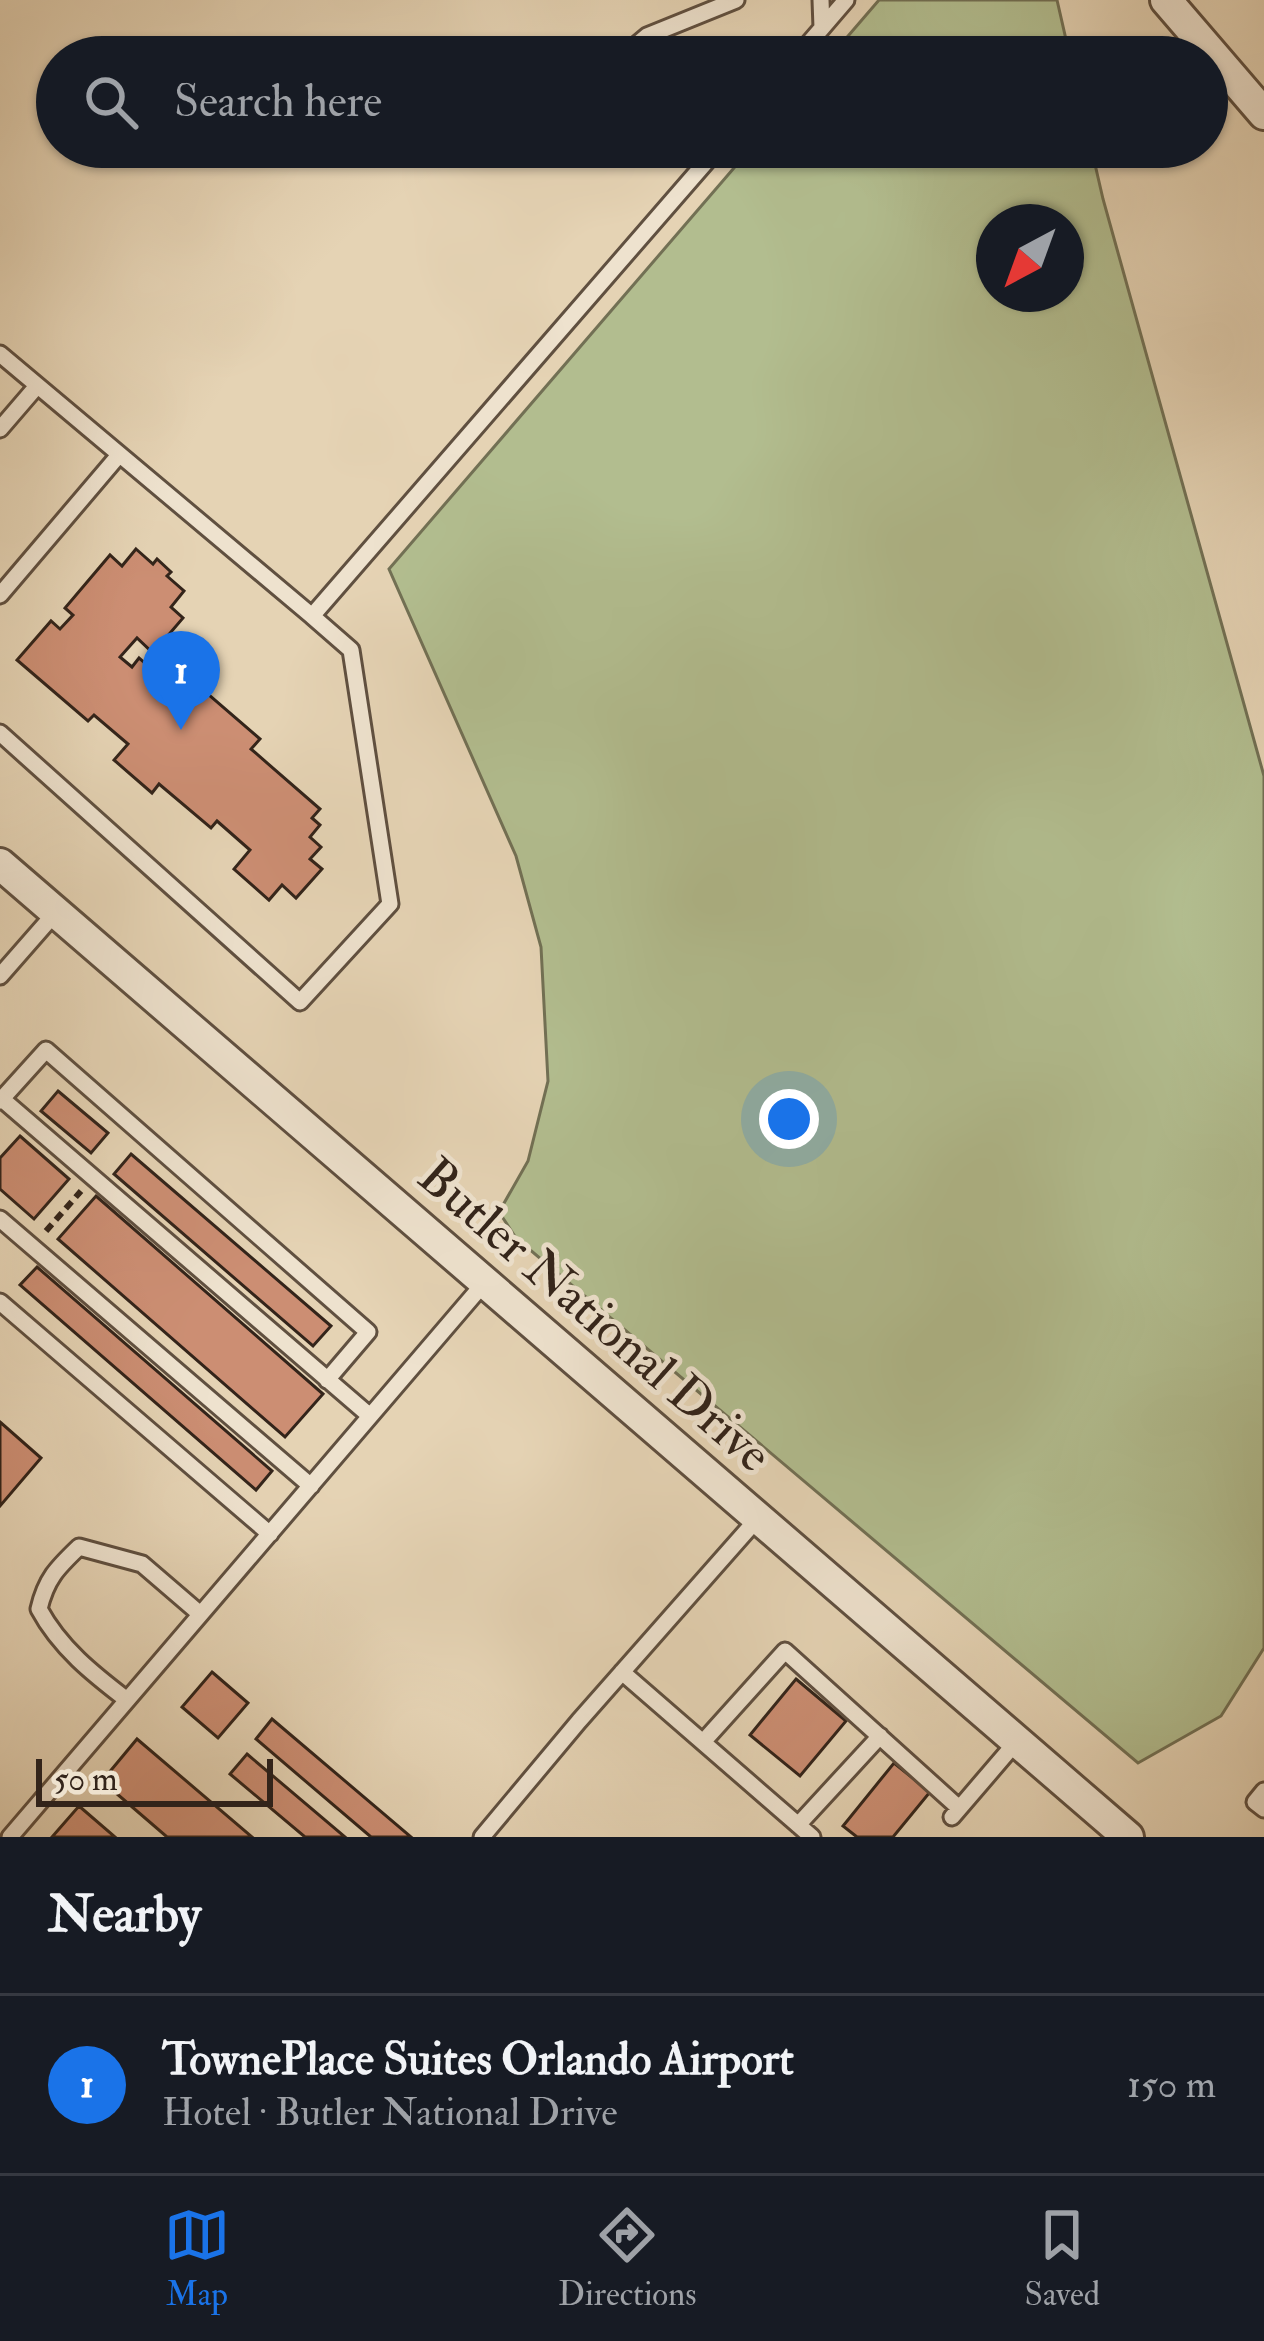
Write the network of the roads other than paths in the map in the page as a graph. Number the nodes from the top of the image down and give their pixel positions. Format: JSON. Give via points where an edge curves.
{"nodes":[{"id":1,"x":736,"y":0,"type":"edge"},
{"id":2,"x":821,"y":0,"type":"edge"},
{"id":3,"x":846,"y":0,"type":"edge"},
{"id":4,"x":1166,"y":0,"type":"edge"},
{"id":5,"x":822,"y":28,"type":"junction"},
{"id":6,"x":647,"y":36,"type":"edge"},
{"id":7,"x":815,"y":36,"type":"edge"},
{"id":8,"x":1197,"y":36,"type":"edge"},
{"id":9,"x":1228,"y":72,"type":"edge"},
{"id":10,"x":1264,"y":114,"type":"edge"},
{"id":11,"x":701,"y":168,"type":"edge"},
{"id":12,"x":0,"y":354,"type":"edge"},
{"id":13,"x":37,"y":386,"type":"junction"},
{"id":14,"x":0,"y":429,"type":"edge"},
{"id":15,"x":119,"y":455,"type":"junction"},
{"id":16,"x":0,"y":595,"type":"edge"},
{"id":17,"x":312,"y":616,"type":"junction"},
{"id":18,"x":0,"y":733,"type":"edge"},
{"id":19,"x":0,"y":864,"type":"edge"},
{"id":20,"x":56,"y":912,"type":"junction"},
{"id":21,"x":0,"y":976,"type":"edge"},
{"id":22,"x":1,"y":1100,"type":"edge"},
{"id":23,"x":0,"y":1219,"type":"edge"},
{"id":24,"x":485,"y":1282,"type":"junction"},
{"id":25,"x":0,"y":1302,"type":"edge"},
{"id":26,"x":327,"y":1380,"type":"junction"},
{"id":27,"x":370,"y":1416,"type":"junction"},
{"id":28,"x":311,"y":1486,"type":"junction"},
{"id":29,"x":758,"y":1518,"type":"junction"},
{"id":30,"x":270,"y":1534,"type":"junction"},
{"id":31,"x":200,"y":1613,"type":"junction"},
{"id":32,"x":622,"y":1672,"type":"junction"},
{"id":33,"x":127,"y":1700,"type":"junction"},
{"id":34,"x":880,"y":1736,"type":"junction"},
{"id":35,"x":1017,"y":1741,"type":"junction"},
{"id":36,"x":703,"y":1742,"type":"junction"},
{"id":37,"x":1264,"y":1792,"type":"edge"},
{"id":38,"x":1264,"y":1809,"type":"edge"},
{"id":39,"x":805,"y":1831,"type":"edge"},
{"id":40,"x":10,"y":1837,"type":"edge"},
{"id":41,"x":482,"y":1837,"type":"edge"},
{"id":42,"x":1128,"y":1837,"type":"edge"}],
"edges":[{"from":1,"to":6,"type":"lane"},
{"from":2,"to":5,"type":"lane"},
{"from":3,"to":5,"type":"lane"},
{"from":4,"to":8,"type":"street"},
{"from":5,"to":7,"type":"lane"},
{"from":9,"to":10,"type":"street"},
{"from":11,"to":17,"type":"lane"},
{"from":12,"to":13,"type":"lane"},
{"from":13,"to":14,"type":"lane"},
{"from":13,"to":15,"type":"lane"},
{"from":15,"to":16,"type":"lane"},
{"from":15,"to":17,"type":"lane"},
{"from":17,"to":18,"type":"lane","via":[[351,650],[390,904],[300,1002]]},
{"from":19,"to":20,"type":"street","name":"Butler National Drive"},
{"from":20,"to":21,"type":"lane"},
{"from":20,"to":24,"type":"street","name":"Butler National Drive"},
{"from":22,"to":26,"type":"lane"},
{"from":22,"to":26,"type":"lane","via":[[46,1051],[132,1124],[368,1332]]},
{"from":23,"to":28,"type":"lane"},
{"from":24,"to":27,"type":"lane"},
{"from":24,"to":29,"type":"street","name":"Butler National Drive"},
{"from":25,"to":30,"type":"lane"},
{"from":26,"to":27,"type":"lane"},
{"from":27,"to":28,"type":"lane"},
{"from":28,"to":30,"type":"lane"},
{"from":29,"to":32,"type":"lane"},
{"from":29,"to":35,"type":"street","name":"Butler National Drive"},
{"from":30,"to":31,"type":"lane"},
{"from":31,"to":33,"type":"lane"},
{"from":31,"to":33,"type":"lane","via":[[142,1564],[107,1552],[79,1547],[58,1568],[39,1609],[52,1633]]},
{"from":32,"to":36,"type":"lane"},
{"from":32,"to":41,"type":"lane"},
{"from":33,"to":40,"type":"lane"},
{"from":34,"to":35,"type":"lane","via":[[956,1812]]},
{"from":34,"to":36,"type":"lane","via":[[785,1651]]},
{"from":34,"to":39,"type":"lane"},
{"from":35,"to":42,"type":"street","name":"Butler National Drive"},
{"from":36,"to":39,"type":"lane"},
{"from":37,"to":38,"type":"lane","via":[[1255,1802]]}]}
